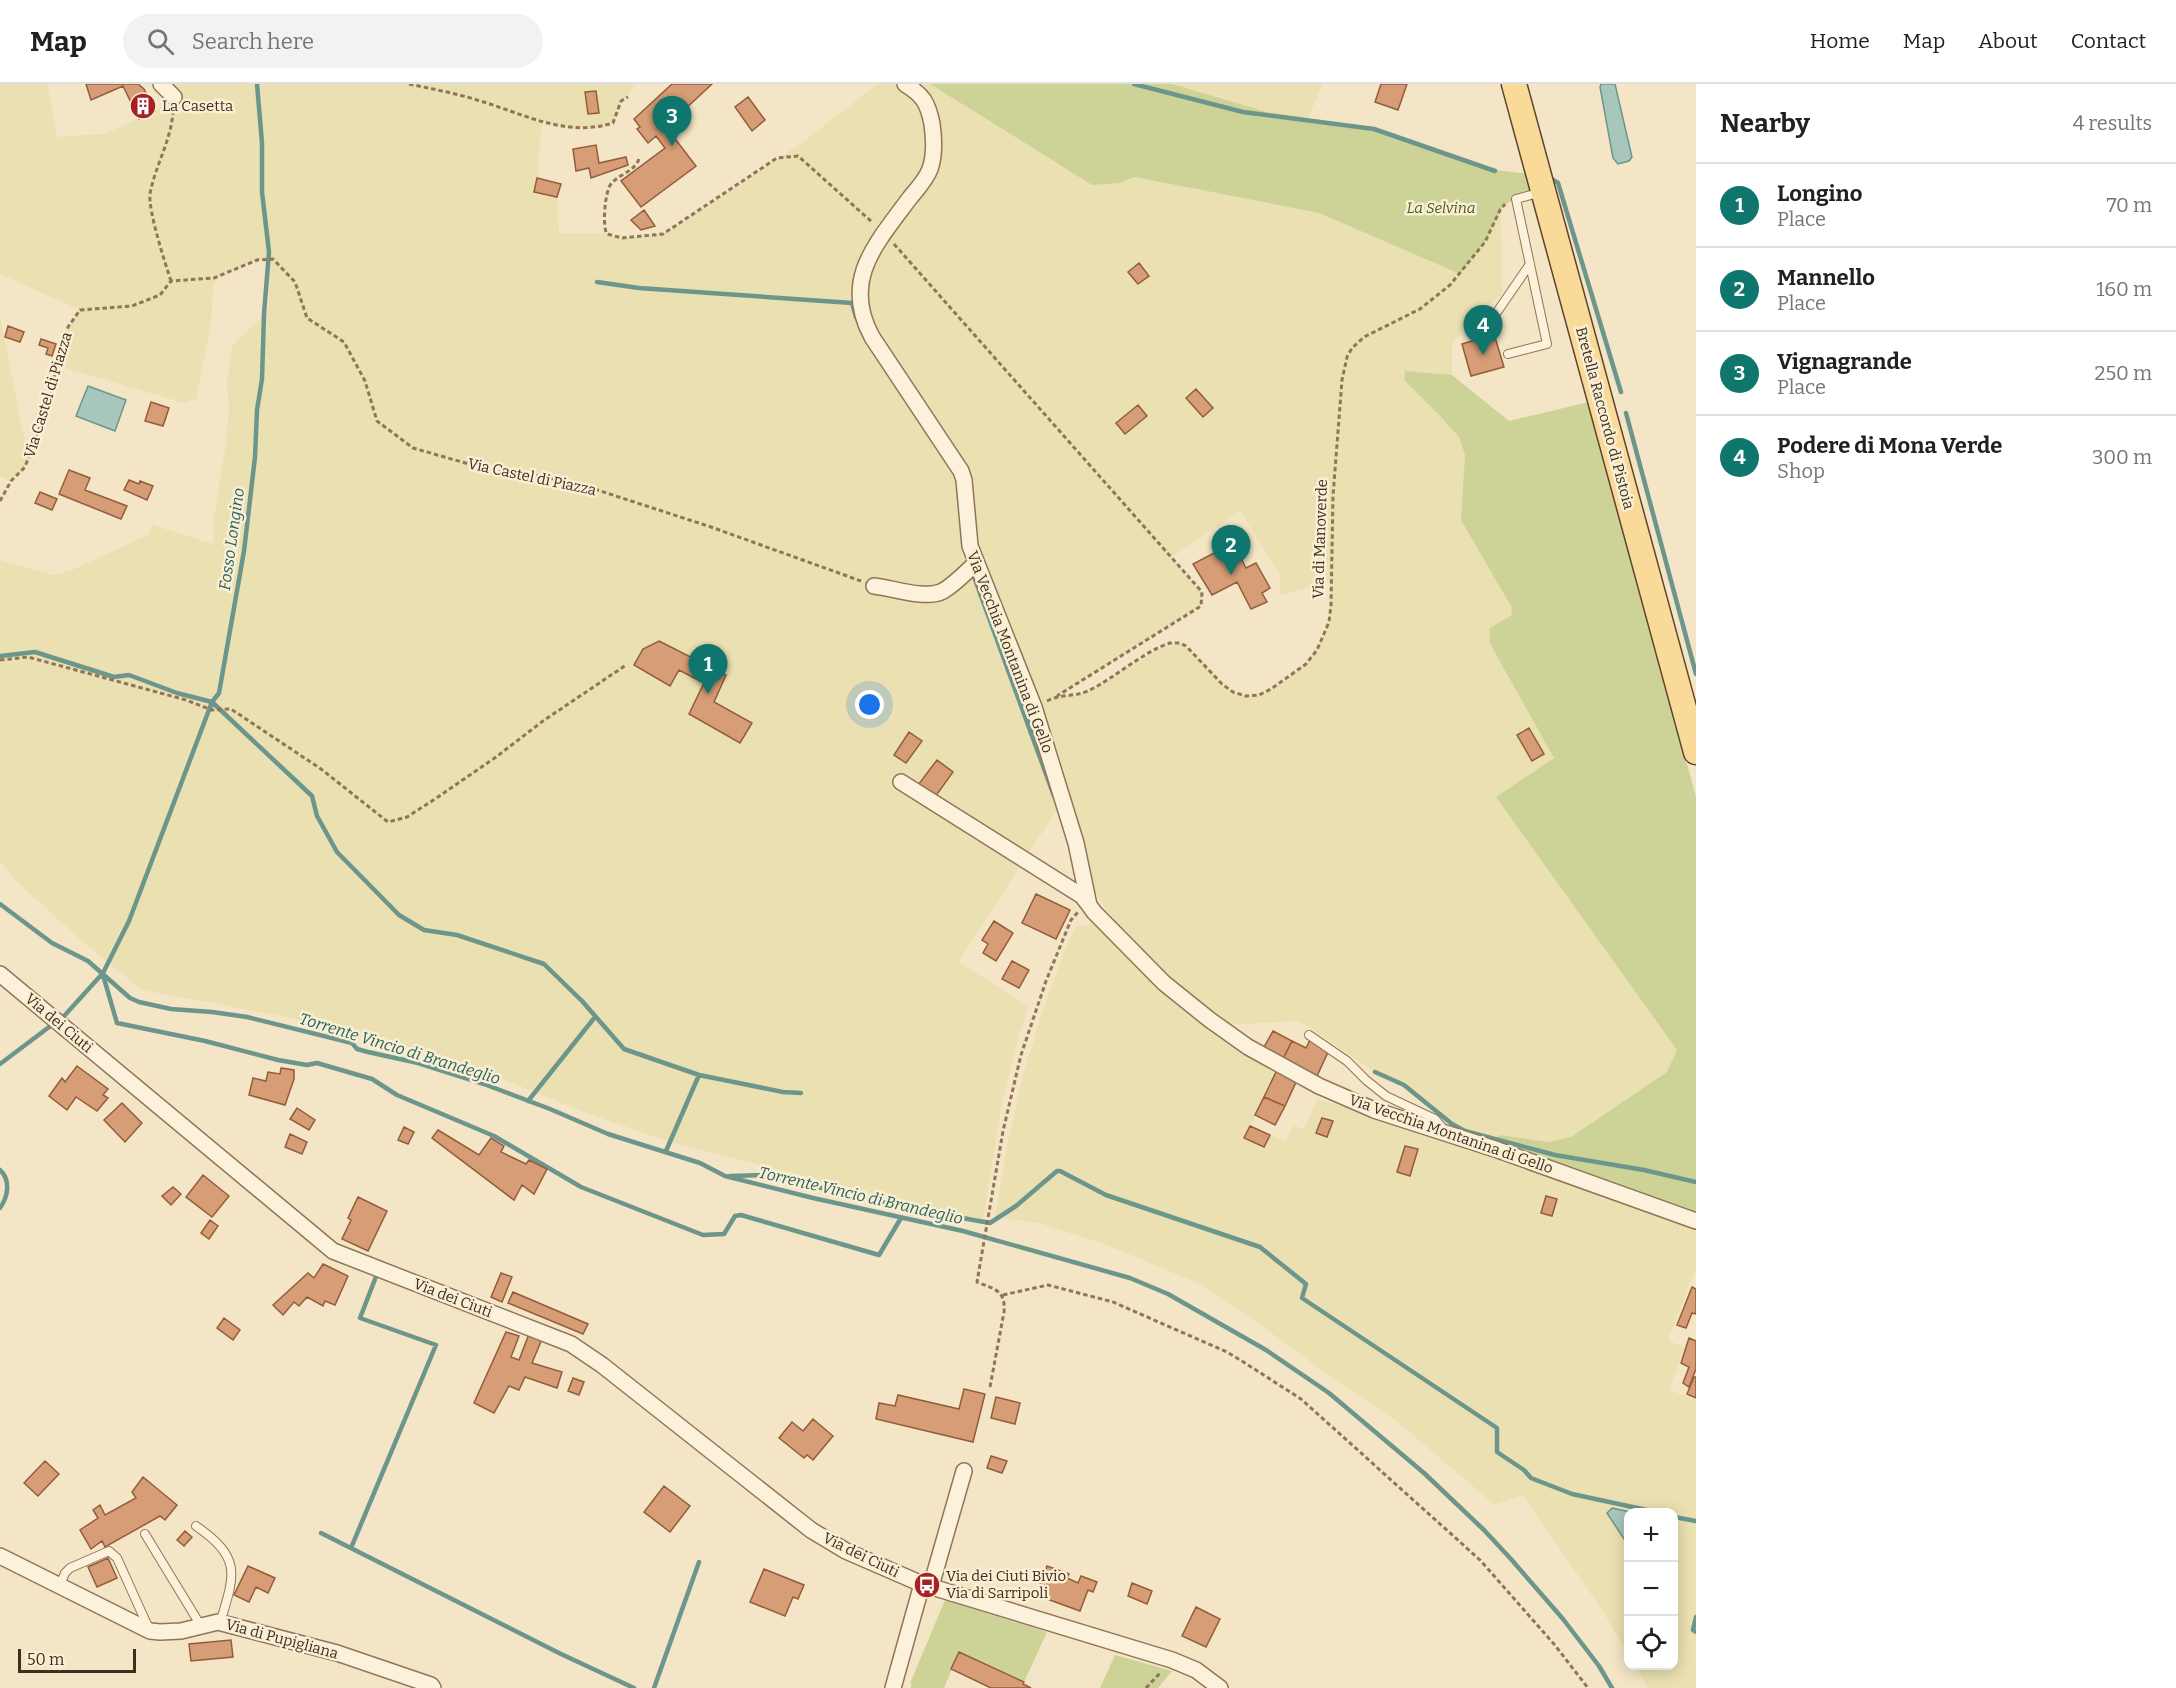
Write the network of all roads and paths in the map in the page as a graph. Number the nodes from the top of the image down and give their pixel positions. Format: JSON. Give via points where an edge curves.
{"nodes":[{"id":1,"x":161,"y":84,"type":"edge"},
{"id":2,"x":409,"y":84,"type":"edge"},
{"id":3,"x":905,"y":84,"type":"edge"},
{"id":4,"x":1514,"y":84,"type":"edge"},
{"id":5,"x":174,"y":97,"type":"joint"},
{"id":6,"x":628,"y":97,"type":"dead end"},
{"id":7,"x":639,"y":159,"type":"dead end"},
{"id":8,"x":1543,"y":191,"type":"junction"},
{"id":9,"x":1516,"y":199,"type":"junction"},
{"id":10,"x":884,"y":233,"type":"junction"},
{"id":11,"x":1530,"y":264,"type":"junction"},
{"id":12,"x":171,"y":281,"type":"junction"},
{"id":13,"x":1484,"y":331,"type":"dead end"},
{"id":14,"x":1508,"y":354,"type":"dead end"},
{"id":15,"x":0,"y":501,"type":"edge"},
{"id":16,"x":976,"y":564,"type":"junction"},
{"id":17,"x":874,"y":586,"type":"joint"},
{"id":18,"x":0,"y":660,"type":"edge"},
{"id":19,"x":626,"y":665,"type":"dead end"},
{"id":20,"x":1057,"y":696,"type":"junction"},
{"id":21,"x":1034,"y":707,"type":"junction"},
{"id":22,"x":1696,"y":752,"type":"edge"},
{"id":23,"x":901,"y":782,"type":"dead end"},
{"id":24,"x":1089,"y":905,"type":"junction"},
{"id":25,"x":0,"y":974,"type":"edge"},
{"id":26,"x":1309,"y":1035,"type":"dead end"},
{"id":27,"x":1447,"y":1133,"type":"junction"},
{"id":28,"x":1696,"y":1221,"type":"edge"},
{"id":29,"x":1003,"y":1295,"type":"junction"},
{"id":30,"x":990,"y":1387,"type":"dead end"},
{"id":31,"x":964,"y":1470,"type":"dead end"},
{"id":32,"x":196,"y":1526,"type":"dead end"},
{"id":33,"x":145,"y":1534,"type":"dead end"},
{"id":34,"x":0,"y":1556,"type":"edge"},
{"id":35,"x":60,"y":1585,"type":"junction"},
{"id":36,"x":926,"y":1585,"type":"junction"},
{"id":37,"x":220,"y":1623,"type":"junction"},
{"id":38,"x":201,"y":1626,"type":"junction"},
{"id":39,"x":150,"y":1631,"type":"junction"},
{"id":40,"x":1172,"y":1660,"type":"junction"},
{"id":41,"x":433,"y":1688,"type":"edge"},
{"id":42,"x":893,"y":1688,"type":"edge"},
{"id":43,"x":1146,"y":1688,"type":"edge"},
{"id":44,"x":1220,"y":1688,"type":"edge"},
{"id":45,"x":1588,"y":1688,"type":"edge"}],
"edges":[{"from":1,"to":5,"type":"street"},
{"from":2,"to":6,"type":"path","via":[[480,100],[530,119],[572,129],[613,123],[621,101]]},
{"from":3,"to":10,"type":"street","name":"Via Vecchia Montanina di Gello","via":[[920,93],[925,102],[933,134],[933,157],[926,178]]},
{"from":4,"to":8,"type":"main road","name":"Bretella Raccordo di Pistoia"},
{"from":5,"to":12,"type":"path","via":[[172,125],[150,195]]},
{"from":7,"to":10,"type":"path","via":[[609,187],[604,226],[613,237],[663,234],[777,158],[798,156]]},
{"from":8,"to":9,"type":"lane"},
{"from":8,"to":22,"type":"main road","name":"Bretella Raccordo di Pistoia"},
{"from":9,"to":11,"type":"lane"},
{"from":9,"to":20,"type":"path","name":"Via di Manoverde","via":[[1500,210],[1485,242],[1445,289],[1420,309],[1364,337],[1347,357],[1333,496],[1330,614],[1322,641],[1306,664],[1266,692],[1246,696],[1222,684],[1186,646],[1170,643],[1090,690]]},
{"from":10,"to":16,"type":"street","name":"Via Vecchia Montanina di Gello","via":[[866,266],[859,304],[872,338],[961,471],[970,546]]},
{"from":10,"to":20,"type":"path","via":[[1202,592],[1201,606]]},
{"from":11,"to":13,"type":"lane"},
{"from":11,"to":14,"type":"lane","via":[[1547,344]]},
{"from":12,"to":15,"type":"path","name":"Via Castel di Piazza","via":[[160,295],[132,306],[80,310],[68,327],[44,416],[25,467]]},
{"from":12,"to":17,"type":"path","name":"Via Castel di Piazza","via":[[214,278],[257,260],[273,259],[295,282],[307,318],[344,342],[365,381],[377,421],[413,448],[483,468],[579,484]]},
{"from":16,"to":17,"type":"street","via":[[937,593]]},
{"from":16,"to":21,"type":"street","name":"Via Vecchia Montanina di Gello"},
{"from":18,"to":19,"type":"path","via":[[28,657],[212,710],[231,709],[321,769],[388,822],[407,817],[435,799]]},
{"from":20,"to":21,"type":"path","name":"Via di Manoverde"},
{"from":21,"to":24,"type":"street","name":"Via Vecchia Montanina di Gello","via":[[1074,836]]},
{"from":23,"to":24,"type":"street","via":[[1082,896]]},
{"from":24,"to":27,"type":"street","name":"Via Vecchia Montanina di Gello","via":[[1164,983],[1239,1040],[1319,1086],[1374,1110]]},
{"from":24,"to":29,"type":"path","via":[[1071,920],[1047,981],[1027,1035],[1005,1122],[976,1282]]},
{"from":25,"to":36,"type":"street","name":"Via dei Ciuti","via":[[333,1251],[571,1344],[811,1530],[846,1551]]},
{"from":26,"to":27,"type":"lane","via":[[1347,1061],[1386,1096],[1435,1119]]},
{"from":27,"to":28,"type":"street","name":"Via Vecchia Montanina di Gello"},
{"from":29,"to":30,"type":"path","via":[[1004,1312]]},
{"from":29,"to":45,"type":"path","via":[[1048,1285],[1113,1302],[1227,1352],[1292,1393],[1480,1560]]},
{"from":31,"to":36,"type":"street"},
{"from":32,"to":37,"type":"lane","via":[[217,1541],[230,1561],[231,1583]]},
{"from":33,"to":38,"type":"lane"},
{"from":34,"to":35,"type":"street","name":"Via di Pupigliana"},
{"from":35,"to":39,"type":"street","name":"Via di Pupigliana"},
{"from":35,"to":39,"type":"lane","via":[[70,1568],[109,1551],[114,1554]]},
{"from":36,"to":40,"type":"street","name":"Via dei Ciuti"},
{"from":36,"to":42,"type":"street"},
{"from":37,"to":38,"type":"street","name":"Via di Pupigliana"},
{"from":37,"to":41,"type":"street","name":"Via di Pupigliana","via":[[337,1653]]},
{"from":38,"to":39,"type":"street","name":"Via di Pupigliana","via":[[181,1631]]},
{"from":40,"to":43,"type":"path"},
{"from":40,"to":44,"type":"street","name":"Via dei Ciuti","via":[[1196,1670]]}]}
